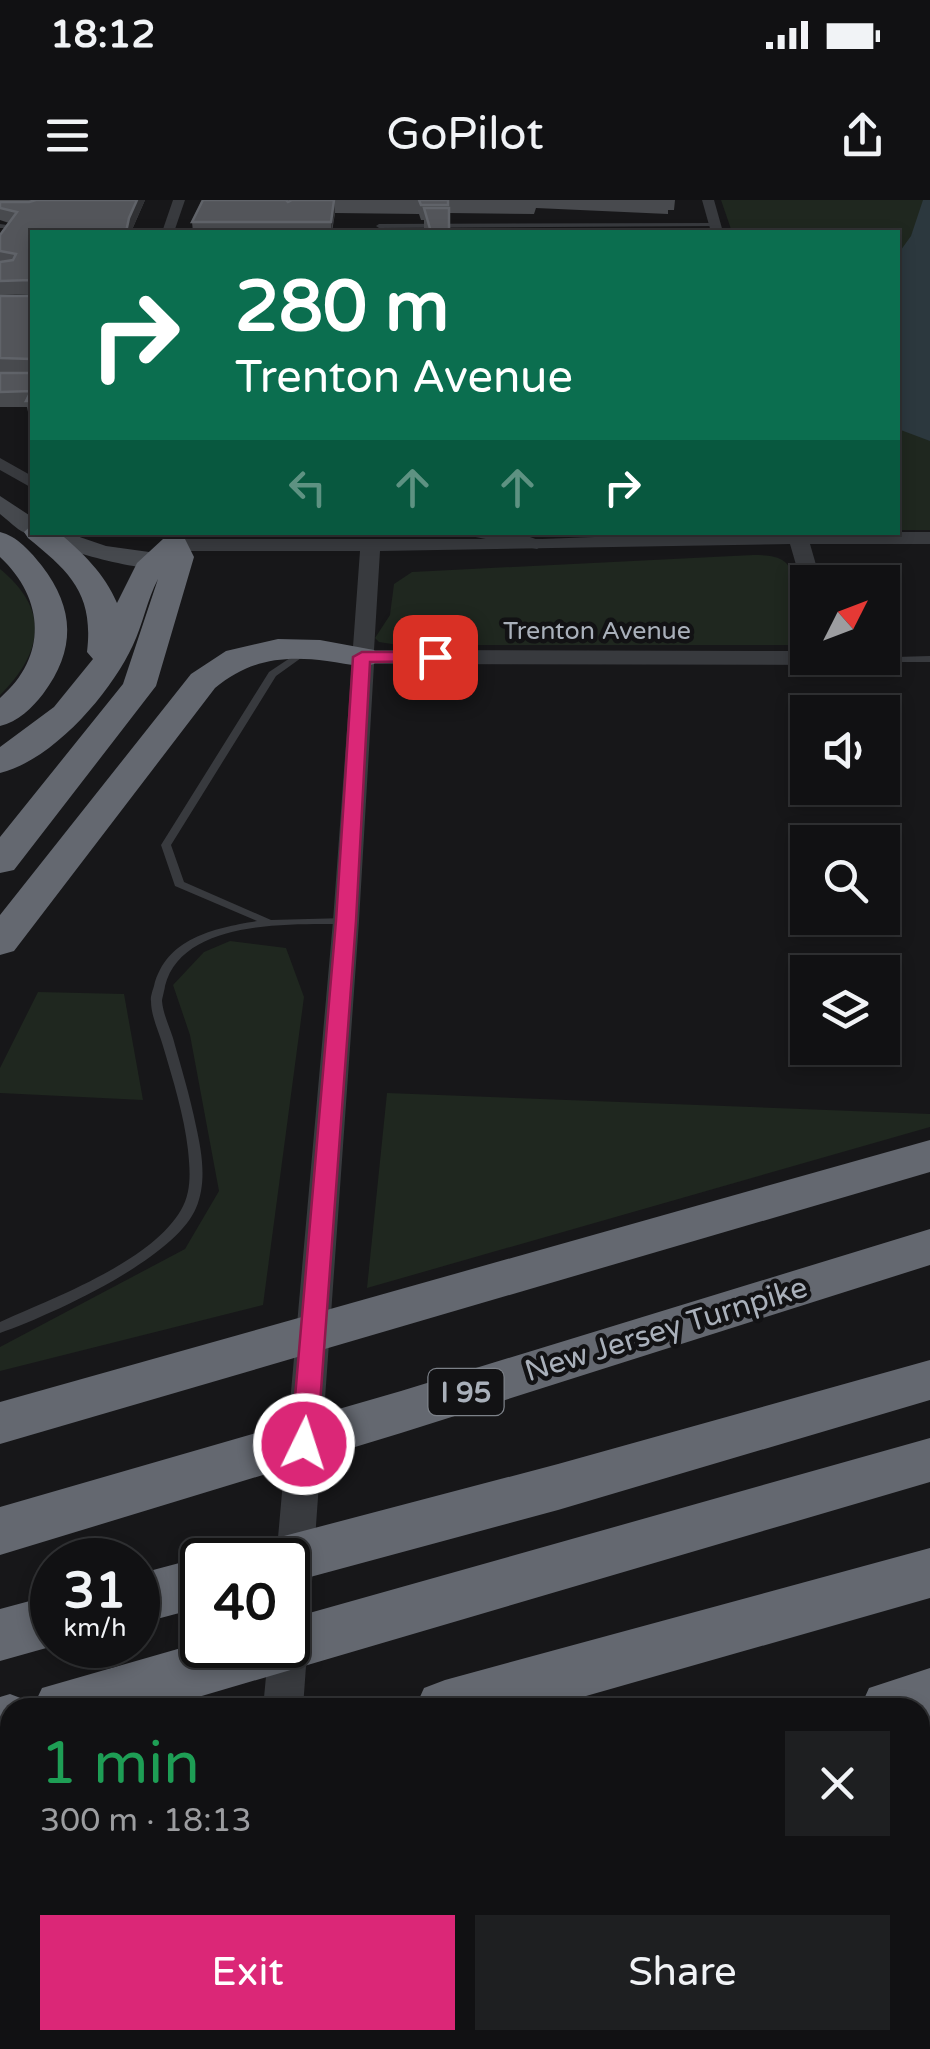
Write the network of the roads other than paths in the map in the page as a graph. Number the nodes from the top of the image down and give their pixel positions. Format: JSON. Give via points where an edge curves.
{"nodes":[{"id":1,"x":179,"y":200,"type":"edge"},
{"id":2,"x":708,"y":200,"type":"edge"},
{"id":3,"x":0,"y":226,"type":"edge"},
{"id":4,"x":379,"y":226,"type":"dead end"},
{"id":5,"x":716,"y":229,"type":"edge"},
{"id":6,"x":169,"y":230,"type":"edge"},
{"id":7,"x":0,"y":245,"type":"edge"},
{"id":8,"x":0,"y":462,"type":"edge"},
{"id":9,"x":30,"y":466,"type":"edge"},
{"id":10,"x":30,"y":482,"type":"edge"},
{"id":11,"x":0,"y":490,"type":"edge"},
{"id":12,"x":30,"y":503,"type":"edge"},
{"id":13,"x":0,"y":504,"type":"edge"},
{"id":14,"x":30,"y":526,"type":"edge"},
{"id":15,"x":44,"y":535,"type":"edge"},
{"id":16,"x":48,"y":535,"type":"edge"},
{"id":17,"x":113,"y":535,"type":"edge"},
{"id":18,"x":494,"y":535,"type":"edge"},
{"id":19,"x":930,"y":538,"type":"edge"},
{"id":20,"x":554,"y":540,"type":"edge"},
{"id":21,"x":799,"y":540,"type":"edge"},
{"id":22,"x":0,"y":542,"type":"edge"},
{"id":23,"x":930,"y":550,"type":"edge"},
{"id":24,"x":370,"y":555,"type":"junction"},
{"id":25,"x":168,"y":557,"type":"junction"},
{"id":26,"x":0,"y":558,"type":"edge"},
{"id":27,"x":806,"y":565,"type":"edge"},
{"id":28,"x":47,"y":600,"type":"junction"},
{"id":29,"x":307,"y":650,"type":"junction"},
{"id":30,"x":362,"y":657,"type":"junction"},
{"id":31,"x":790,"y":658,"type":"edge"},
{"id":32,"x":900,"y":659,"type":"edge"},
{"id":33,"x":930,"y":659,"type":"edge"},
{"id":34,"x":101,"y":674,"type":"junction"},
{"id":35,"x":0,"y":716,"type":"edge"},
{"id":36,"x":0,"y":762,"type":"edge"},
{"id":37,"x":0,"y":862,"type":"edge"},
{"id":38,"x":266,"y":921,"type":"junction"},
{"id":39,"x":346,"y":921,"type":"junction"},
{"id":40,"x":0,"y":942,"type":"edge"},
{"id":41,"x":917,"y":1161,"type":"edge"},
{"id":42,"x":930,"y":1247,"type":"edge"},
{"id":43,"x":0,"y":1328,"type":"edge"},
{"id":44,"x":930,"y":1380,"type":"edge"},
{"id":45,"x":0,"y":1422,"type":"edge"},
{"id":46,"x":930,"y":1460,"type":"edge"},
{"id":47,"x":0,"y":1531,"type":"edge"},
{"id":48,"x":310,"y":1553,"type":"edge"},
{"id":49,"x":930,"y":1573,"type":"edge"},
{"id":50,"x":30,"y":1628,"type":"edge"},
{"id":51,"x":0,"y":1635,"type":"edge"},
{"id":52,"x":310,"y":1638,"type":"edge"},
{"id":53,"x":205,"y":1668,"type":"edge"},
{"id":54,"x":99,"y":1698,"type":"edge"},
{"id":55,"x":284,"y":1698,"type":"edge"},
{"id":56,"x":482,"y":1698,"type":"edge"}],
"edges":[{"from":1,"to":6,"type":"street"},
{"from":2,"to":5,"type":"street"},
{"from":3,"to":7,"type":"lane","via":[[12,226]]},
{"from":4,"to":5,"type":"lane"},
{"from":8,"to":9,"type":"street"},
{"from":8,"to":10,"type":"street"},
{"from":11,"to":12,"type":"main road"},
{"from":13,"to":14,"type":"main road"},
{"from":15,"to":34,"type":"highway","via":[[84,568],[98,591],[106,628]]},
{"from":16,"to":25,"type":"main road","via":[[84,549]]},
{"from":17,"to":25,"type":"main road"},
{"from":18,"to":20,"type":"street"},
{"from":19,"to":21,"type":"street"},
{"from":20,"to":21,"type":"street"},
{"from":20,"to":24,"type":"street"},
{"from":21,"to":23,"type":"street"},
{"from":21,"to":24,"type":"street"},
{"from":21,"to":27,"type":"street"},
{"from":22,"to":28,"type":"highway","via":[[36,576]]},
{"from":24,"to":25,"type":"street"},
{"from":24,"to":30,"type":"street"},
{"from":25,"to":34,"type":"highway","via":[[136,587],[118,646]]},
{"from":25,"to":37,"type":"highway","via":[[156,640],[139,686]]},
{"from":26,"to":28,"type":"highway"},
{"from":28,"to":35,"type":"highway","via":[[55,624],[52,651],[40,676]]},
{"from":29,"to":30,"type":"highway"},
{"from":29,"to":38,"type":"lane","via":[[272,674],[166,845],[179,884]]},
{"from":29,"to":40,"type":"highway","via":[[253,652],[210,674]]},
{"from":30,"to":31,"type":"street","name":"Trenton Avenue"},
{"from":30,"to":39,"type":"street"},
{"from":32,"to":33,"type":"lane"},
{"from":34,"to":36,"type":"highway","via":[[64,719]]},
{"from":38,"to":39,"type":"lane"},
{"from":38,"to":43,"type":"lane","via":[[187,945],[157,980],[156,1000],[196,1160],[196,1190],[182,1224],[140,1259]]},
{"from":39,"to":55,"type":"street"},
{"from":41,"to":45,"type":"highway"},
{"from":42,"to":47,"type":"highway","name":"New Jersey Turnpike","number":"I 95"},
{"from":44,"to":48,"type":"highway"},
{"from":46,"to":52,"type":"highway"},
{"from":49,"to":56,"type":"highway"},
{"from":50,"to":51,"type":"highway"},
{"from":53,"to":54,"type":"highway"}]}
